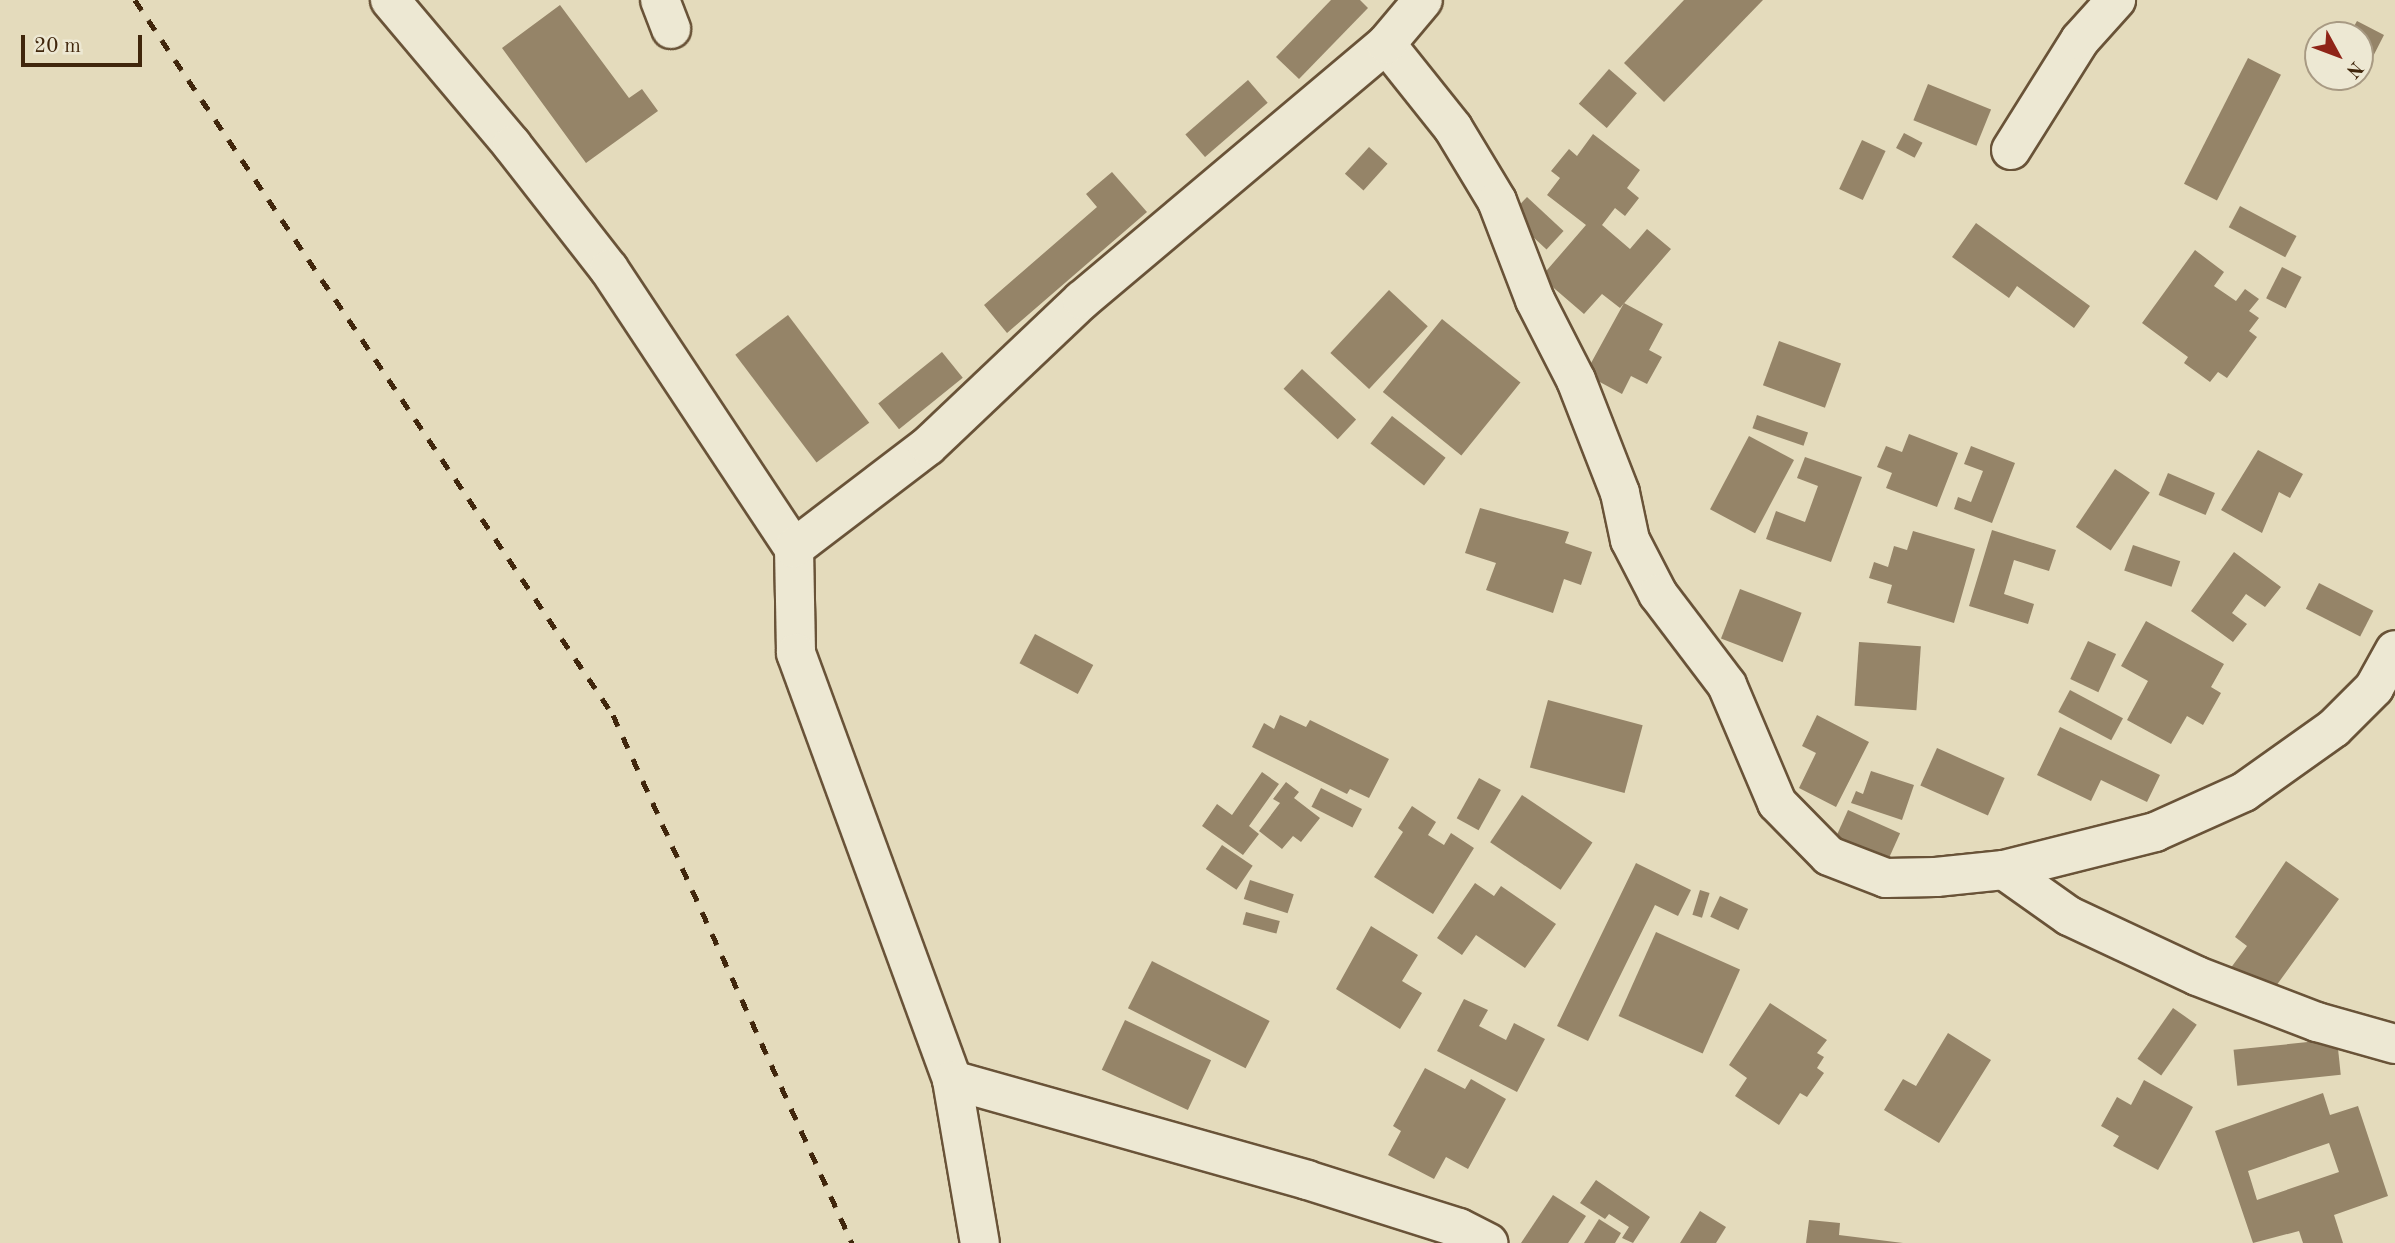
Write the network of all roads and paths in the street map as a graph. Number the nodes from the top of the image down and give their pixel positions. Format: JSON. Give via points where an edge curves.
{"nodes":[{"id":1,"x":390,"y":0,"type":"edge"},
{"id":2,"x":1423,"y":0,"type":"edge"},
{"id":3,"x":2116,"y":0,"type":"edge"},
{"id":4,"x":1386,"y":44,"type":"junction"},
{"id":5,"x":2011,"y":150,"type":"dead end"},
{"id":6,"x":794,"y":548,"type":"junction"},
{"id":7,"x":2395,"y":650,"type":"edge"},
{"id":8,"x":2004,"y":870,"type":"junction"},
{"id":9,"x":2395,"y":1044,"type":"edge"},
{"id":10,"x":952,"y":1080,"type":"junction"},
{"id":11,"x":1466,"y":1238,"type":"edge"},
{"id":12,"x":980,"y":1243,"type":"edge"}],
"edges":[{"from":1,"to":6,"type":"street","via":[[608,269]]},
{"from":2,"to":4,"type":"street"},
{"from":3,"to":5,"type":"street","via":[[2080,40]]},
{"from":4,"to":6,"type":"street","via":[[1082,300],[928,446]]},
{"from":4,"to":8,"type":"street","via":[[1453,128],[1497,201],[1535,300],[1576,380],[1620,494],[1630,540],[1658,594],[1727,685],[1777,803],[1829,856],[1861,872],[1886,878]]},
{"from":6,"to":10,"type":"street","via":[[796,653]]},
{"from":7,"to":8,"type":"street","via":[[2374,688],[2334,728],[2244,792],[2155,832]]},
{"from":8,"to":9,"type":"street","via":[[2069,916],[2197,976],[2317,1022]]},
{"from":10,"to":11,"type":"street","via":[[1307,1180]]},
{"from":10,"to":12,"type":"street"}]}
